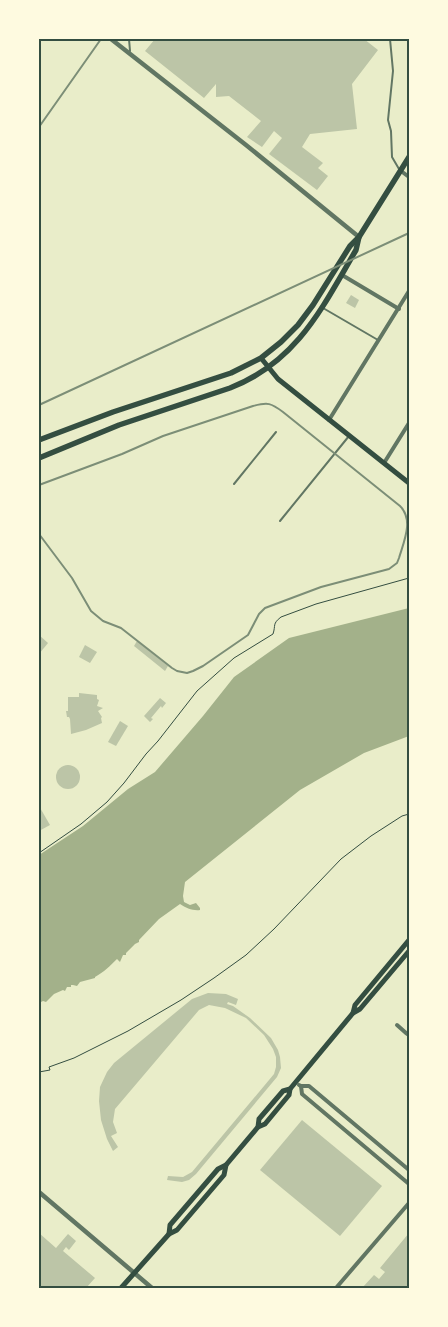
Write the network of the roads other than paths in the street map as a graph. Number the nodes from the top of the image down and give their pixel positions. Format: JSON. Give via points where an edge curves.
{"nodes":[{"id":1,"x":111,"y":39,"type":"edge"},
{"id":2,"x":129,"y":39,"type":"edge"},
{"id":3,"x":390,"y":39,"type":"edge"},
{"id":4,"x":130,"y":54,"type":"junction"},
{"id":5,"x":409,"y":157,"type":"edge"},
{"id":6,"x":400,"y":171,"type":"junction"},
{"id":7,"x":409,"y":177,"type":"edge"},
{"id":8,"x":359,"y":237,"type":"junction"},
{"id":9,"x":342,"y":275,"type":"junction"},
{"id":10,"x":409,"y":291,"type":"edge"},
{"id":11,"x":321,"y":307,"type":"junction"},
{"id":12,"x":399,"y":309,"type":"junction"},
{"id":13,"x":379,"y":341,"type":"junction"},
{"id":14,"x":260,"y":358,"type":"junction"},
{"id":15,"x":269,"y":368,"type":"junction"},
{"id":16,"x":329,"y":420,"type":"junction"},
{"id":17,"x":409,"y":423,"type":"edge"},
{"id":18,"x":276,"y":432,"type":"dead end"},
{"id":19,"x":349,"y":436,"type":"junction"},
{"id":20,"x":39,"y":440,"type":"edge"},
{"id":21,"x":39,"y":458,"type":"edge"},
{"id":22,"x":384,"y":463,"type":"junction"},
{"id":23,"x":409,"y":483,"type":"edge"},
{"id":24,"x":234,"y":484,"type":"dead end"},
{"id":25,"x":280,"y":521,"type":"dead end"},
{"id":26,"x":409,"y":940,"type":"edge"},
{"id":27,"x":409,"y":951,"type":"edge"},
{"id":28,"x":353,"y":1013,"type":"junction"},
{"id":29,"x":397,"y":1025,"type":"dead end"},
{"id":30,"x":409,"y":1035,"type":"edge"},
{"id":31,"x":295,"y":1082,"type":"junction"},
{"id":32,"x":301,"y":1086,"type":"junction"},
{"id":33,"x":226,"y":1165,"type":"junction"},
{"id":34,"x":409,"y":1170,"type":"edge"},
{"id":35,"x":409,"y":1184,"type":"edge"},
{"id":36,"x":39,"y":1192,"type":"edge"},
{"id":37,"x":409,"y":1203,"type":"edge"},
{"id":38,"x":169,"y":1234,"type":"junction"},
{"id":39,"x":134,"y":1273,"type":"junction"},
{"id":40,"x":121,"y":1288,"type":"edge"},
{"id":41,"x":152,"y":1288,"type":"edge"},
{"id":42,"x":336,"y":1288,"type":"edge"}],
"edges":[{"from":1,"to":4,"type":"street"},
{"from":2,"to":4,"type":"lane"},
{"from":3,"to":6,"type":"lane","via":[[393,71],[388,120],[392,157]]},
{"from":4,"to":8,"type":"street"},
{"from":5,"to":6,"type":"main road"},
{"from":6,"to":7,"type":"street"},
{"from":6,"to":8,"type":"main road"},
{"from":8,"to":9,"type":"main road","via":[[356,250]]},
{"from":8,"to":14,"type":"main road","via":[[298,325]]},
{"from":9,"to":11,"type":"main road"},
{"from":9,"to":12,"type":"street"},
{"from":10,"to":12,"type":"street"},
{"from":11,"to":13,"type":"lane"},
{"from":11,"to":15,"type":"main road","via":[[302,337]]},
{"from":12,"to":13,"type":"street"},
{"from":13,"to":16,"type":"street"},
{"from":14,"to":15,"type":"main road"},
{"from":14,"to":20,"type":"main road","via":[[232,373]]},
{"from":15,"to":16,"type":"main road"},
{"from":15,"to":21,"type":"main road","via":[[244,383],[119,426]]},
{"from":16,"to":19,"type":"main road"},
{"from":17,"to":22,"type":"street"},
{"from":18,"to":24,"type":"lane"},
{"from":19,"to":22,"type":"main road"},
{"from":19,"to":25,"type":"lane"},
{"from":22,"to":23,"type":"main road"},
{"from":26,"to":28,"type":"main road","via":[[355,1005]]},
{"from":27,"to":28,"type":"main road","via":[[360,1009]]},
{"from":28,"to":31,"type":"main road"},
{"from":29,"to":30,"type":"street"},
{"from":31,"to":32,"type":"street"},
{"from":31,"to":33,"type":"main road","via":[[259,1119],[258,1127]]},
{"from":32,"to":34,"type":"street","via":[[309,1086]]},
{"from":32,"to":35,"type":"street","via":[[302,1094]]},
{"from":33,"to":38,"type":"main road","via":[[224,1175],[177,1230]]},
{"from":33,"to":38,"type":"main road","via":[[218,1169],[170,1225]]},
{"from":36,"to":39,"type":"street"},
{"from":37,"to":42,"type":"street"},
{"from":38,"to":39,"type":"main road"},
{"from":39,"to":40,"type":"main road"},
{"from":39,"to":41,"type":"street"}]}
